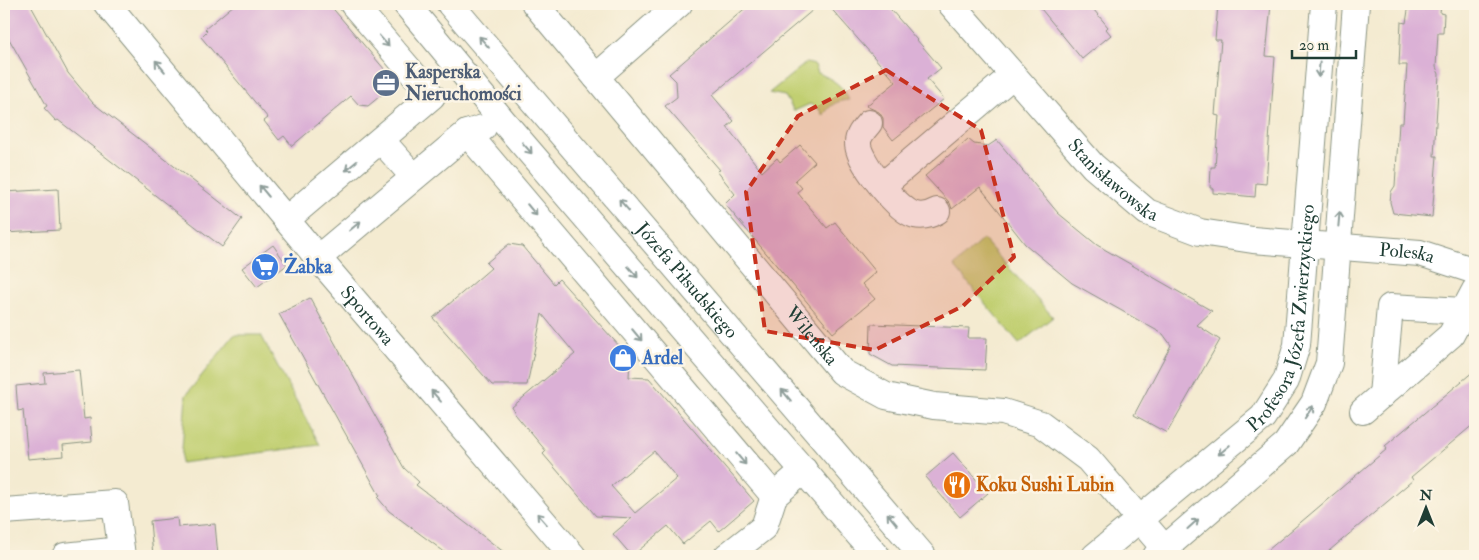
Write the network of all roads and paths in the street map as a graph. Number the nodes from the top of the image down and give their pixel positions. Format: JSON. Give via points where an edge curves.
{"nodes":[{"id":1,"x":107,"y":4,"type":"edge"},
{"id":2,"x":352,"y":4,"type":"edge"},
{"id":3,"x":406,"y":4,"type":"edge"},
{"id":4,"x":450,"y":4,"type":"edge"},
{"id":5,"x":535,"y":4,"type":"edge"},
{"id":6,"x":679,"y":4,"type":"edge"},
{"id":7,"x":951,"y":4,"type":"edge"},
{"id":8,"x":1324,"y":4,"type":"edge"},
{"id":9,"x":1356,"y":4,"type":"edge"},
{"id":10,"x":1013,"y":75,"type":"junction"},
{"id":11,"x":596,"y":77,"type":"junction"},
{"id":12,"x":503,"y":121,"type":"junction"},
{"id":13,"x":869,"y":122,"type":"dead end"},
{"id":14,"x":467,"y":133,"type":"junction"},
{"id":15,"x":382,"y":140,"type":"junction"},
{"id":16,"x":414,"y":177,"type":"junction"},
{"id":17,"x":882,"y":186,"type":"junction"},
{"id":18,"x":938,"y":211,"type":"dead end"},
{"id":19,"x":287,"y":219,"type":"junction"},
{"id":20,"x":1305,"y":244,"type":"junction"},
{"id":21,"x":1337,"y":246,"type":"junction"},
{"id":22,"x":318,"y":258,"type":"junction"},
{"id":23,"x":1475,"y":271,"type":"edge"},
{"id":24,"x":1469,"y":300,"type":"edge"},
{"id":25,"x":804,"y":470,"type":"junction"},
{"id":26,"x":774,"y":496,"type":"junction"},
{"id":27,"x":4,"y":511,"type":"edge"},
{"id":28,"x":1139,"y":518,"type":"junction"},
{"id":29,"x":122,"y":553,"type":"edge"},
{"id":30,"x":1164,"y":554,"type":"edge"},
{"id":31,"x":65,"y":556,"type":"edge"},
{"id":32,"x":573,"y":556,"type":"edge"},
{"id":33,"x":728,"y":556,"type":"edge"},
{"id":34,"x":877,"y":556,"type":"edge"},
{"id":35,"x":923,"y":556,"type":"edge"},
{"id":36,"x":1095,"y":556,"type":"edge"}],
"edges":[{"from":19,"to":1,"type":"street","name":"Sportowa","one_way":true},
{"from":2,"to":15,"type":"street","one_way":true,"via":[[432,96]]},
{"from":3,"to":12,"type":"street","name":"Józefa Piłsudskiego"},
{"from":35,"to":4,"type":"street","name":"Józefa Piłsudskiego","one_way":true},
{"from":5,"to":11,"type":"street","name":"Wileńska"},
{"from":6,"to":11,"type":"street"},
{"from":7,"to":10,"type":"street","name":"Stanisławowska"},
{"from":8,"to":20,"type":"street","name":"Profesora Józefa Zwierzyckiego","one_way":true},
{"from":21,"to":9,"type":"street","name":"Profesora Józefa Zwierzyckiego","one_way":true},
{"from":10,"to":17,"type":"street"},
{"from":10,"to":20,"type":"street","name":"Stanisławowska","via":[[1093,166],[1147,212],[1200,232]]},
{"from":11,"to":28,"type":"street","name":"Wileńska","via":[[842,372],[886,396],[934,406],[1003,412],[1042,424],[1088,459]]},
{"from":12,"to":14,"type":"street"},
{"from":12,"to":25,"type":"street","name":"Józefa Piłsudskiego","one_way":true},
{"from":13,"to":17,"type":"street","via":[[861,131],[860,155]]},
{"from":14,"to":16,"type":"street"},
{"from":14,"to":26,"type":"street","one_way":true},
{"from":15,"to":16,"type":"street"},
{"from":15,"to":19,"type":"street","one_way":true},
{"from":22,"to":16,"type":"street","one_way":true},
{"from":17,"to":18,"type":"street","via":[[902,208],[914,215],[928,216]]},
{"from":19,"to":22,"type":"street","name":"Sportowa"},
{"from":20,"to":21,"type":"street","name":"Stanisławowska"},
{"from":20,"to":28,"type":"street","name":"Profesora Józefa Zwierzyckiego","one_way":true,"via":[[1296,345],[1286,381],[1263,417]]},
{"from":21,"to":23,"type":"street","name":"Poleska","via":[[1420,253]]},
{"from":30,"to":21,"type":"street","name":"Profesora Józefa Zwierzyckiego","one_way":true,"via":[[1286,444],[1314,403],[1329,363]]},
{"from":32,"to":22,"type":"street","name":"Sportowa","one_way":true},
{"from":24,"to":24,"type":"street","via":[[1390,307],[1372,403],[1451,335]]},
{"from":25,"to":26,"type":"street"},
{"from":25,"to":34,"type":"street","name":"Józefa Piłsudskiego"},
{"from":26,"to":33,"type":"street","via":[[764,527]]},
{"from":27,"to":29,"type":"street","via":[[115,503]]},
{"from":28,"to":30,"type":"street","name":"Wileńska"},
{"from":28,"to":36,"type":"street","name":"Profesora Józefa Zwierzyckiego"},
{"from":29,"to":31,"type":"street"}]}
